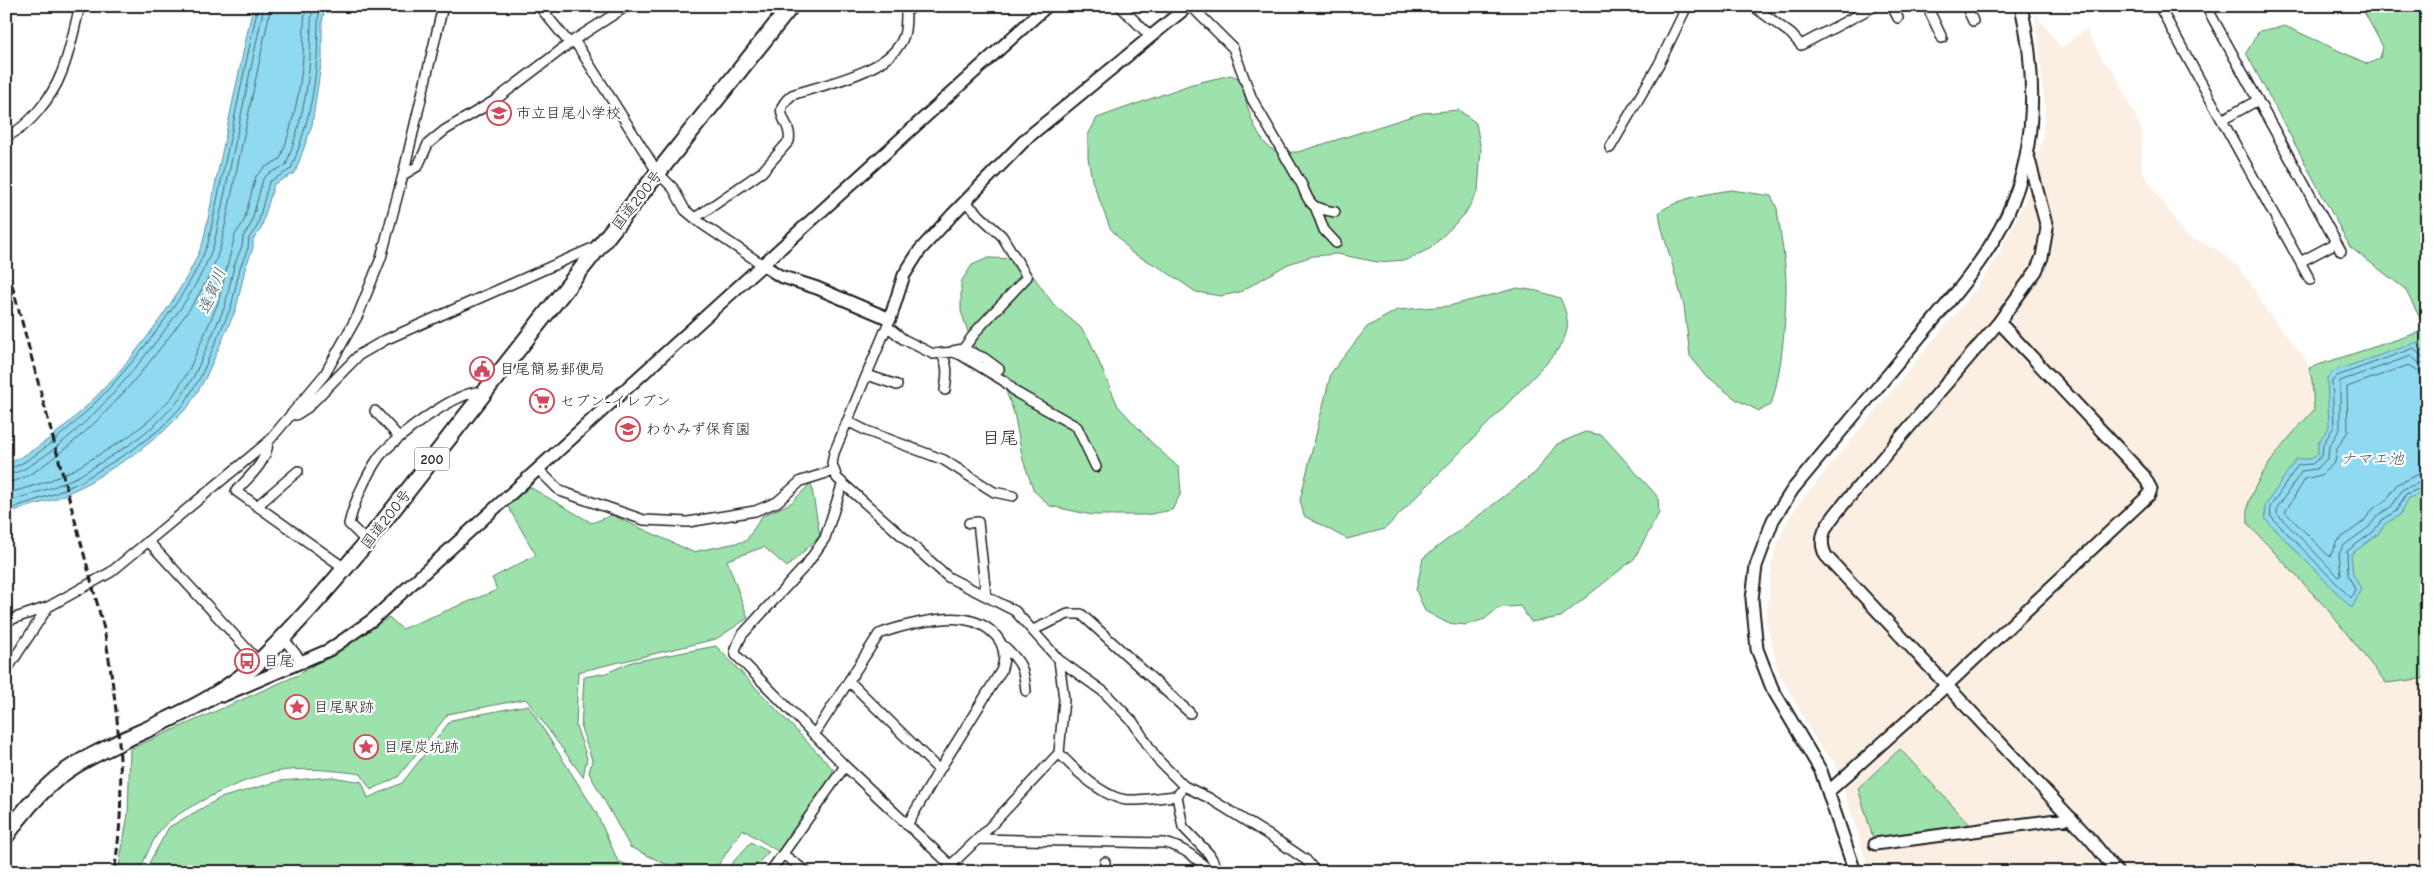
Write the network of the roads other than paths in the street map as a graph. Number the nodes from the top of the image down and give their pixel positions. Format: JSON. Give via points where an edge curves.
{"nodes":[{"id":1,"x":80,"y":6,"type":"edge"},
{"id":2,"x":443,"y":6,"type":"edge"},
{"id":3,"x":539,"y":6,"type":"edge"},
{"id":4,"x":627,"y":6,"type":"edge"},
{"id":5,"x":791,"y":6,"type":"edge"},
{"id":6,"x":914,"y":6,"type":"edge"},
{"id":7,"x":1047,"y":6,"type":"edge"},
{"id":8,"x":1120,"y":6,"type":"edge"},
{"id":9,"x":1188,"y":6,"type":"edge"},
{"id":10,"x":1687,"y":6,"type":"edge"},
{"id":11,"x":1753,"y":6,"type":"edge"},
{"id":12,"x":1875,"y":6,"type":"edge"},
{"id":13,"x":1892,"y":6,"type":"edge"},
{"id":14,"x":1927,"y":6,"type":"edge"},
{"id":15,"x":1966,"y":6,"type":"edge"},
{"id":16,"x":2022,"y":6,"type":"edge"},
{"id":17,"x":2159,"y":6,"type":"edge"},
{"id":18,"x":2206,"y":6,"type":"edge"},
{"id":19,"x":1898,"y":18,"type":"dead end"},
{"id":20,"x":1973,"y":20,"type":"dead end"},
{"id":21,"x":1152,"y":37,"type":"junction"},
{"id":22,"x":1942,"y":38,"type":"dead end"},
{"id":23,"x":572,"y":42,"type":"junction"},
{"id":24,"x":2258,"y":100,"type":"junction"},
{"id":25,"x":2222,"y":120,"type":"junction"},
{"id":26,"x":6,"y":136,"type":"edge"},
{"id":27,"x":1610,"y":148,"type":"dead end"},
{"id":28,"x":2027,"y":154,"type":"junction"},
{"id":29,"x":658,"y":173,"type":"junction"},
{"id":30,"x":404,"y":175,"type":"junction"},
{"id":31,"x":965,"y":202,"type":"junction"},
{"id":32,"x":1316,"y":209,"type":"junction"},
{"id":33,"x":1335,"y":212,"type":"dead end"},
{"id":34,"x":695,"y":218,"type":"junction"},
{"id":35,"x":604,"y":243,"type":"junction"},
{"id":36,"x":1336,"y":243,"type":"dead end"},
{"id":37,"x":2300,"y":262,"type":"junction"},
{"id":38,"x":763,"y":264,"type":"junction"},
{"id":39,"x":2310,"y":280,"type":"dead end"},
{"id":40,"x":888,"y":322,"type":"junction"},
{"id":41,"x":1999,"y":322,"type":"junction"},
{"id":42,"x":963,"y":349,"type":"junction"},
{"id":43,"x":952,"y":352,"type":"junction"},
{"id":44,"x":941,"y":353,"type":"junction"},
{"id":45,"x":999,"y":369,"type":"dead end"},
{"id":46,"x":867,"y":375,"type":"junction"},
{"id":47,"x":897,"y":384,"type":"dead end"},
{"id":48,"x":945,"y":390,"type":"dead end"},
{"id":49,"x":484,"y":392,"type":"junction"},
{"id":50,"x":375,"y":412,"type":"dead end"},
{"id":51,"x":287,"y":420,"type":"junction"},
{"id":52,"x":848,"y":421,"type":"junction"},
{"id":53,"x":399,"y":437,"type":"junction"},
{"id":54,"x":268,"y":442,"type":"junction"},
{"id":55,"x":1096,"y":467,"type":"dead end"},
{"id":56,"x":538,"y":469,"type":"junction"},
{"id":57,"x":833,"y":471,"type":"junction"},
{"id":58,"x":293,"y":472,"type":"dead end"},
{"id":59,"x":842,"y":485,"type":"junction"},
{"id":60,"x":1013,"y":496,"type":"dead end"},
{"id":61,"x":257,"y":506,"type":"junction"},
{"id":62,"x":969,"y":523,"type":"dead end"},
{"id":63,"x":148,"y":541,"type":"junction"},
{"id":64,"x":368,"y":543,"type":"junction"},
{"id":65,"x":346,"y":569,"type":"junction"},
{"id":66,"x":986,"y":596,"type":"junction"},
{"id":67,"x":48,"y":607,"type":"junction"},
{"id":68,"x":6,"y":621,"type":"edge"},
{"id":69,"x":1033,"y":630,"type":"junction"},
{"id":70,"x":284,"y":638,"type":"junction"},
{"id":71,"x":1004,"y":646,"type":"junction"},
{"id":72,"x":1059,"y":660,"type":"junction"},
{"id":73,"x":260,"y":662,"type":"junction"},
{"id":74,"x":303,"y":663,"type":"junction"},
{"id":75,"x":6,"y":671,"type":"edge"},
{"id":76,"x":849,"y":681,"type":"junction"},
{"id":77,"x":1946,"y":686,"type":"junction"},
{"id":78,"x":1026,"y":691,"type":"dead end"},
{"id":79,"x":193,"y":707,"type":"junction"},
{"id":80,"x":1190,"y":713,"type":"dead end"},
{"id":81,"x":814,"y":735,"type":"junction"},
{"id":82,"x":1059,"y":753,"type":"junction"},
{"id":83,"x":845,"y":766,"type":"junction"},
{"id":84,"x":939,"y":770,"type":"junction"},
{"id":85,"x":1184,"y":786,"type":"junction"},
{"id":86,"x":1829,"y":791,"type":"junction"},
{"id":87,"x":1177,"y":796,"type":"junction"},
{"id":88,"x":2071,"y":818,"type":"junction"},
{"id":89,"x":907,"y":825,"type":"junction"},
{"id":90,"x":6,"y":836,"type":"edge"},
{"id":91,"x":978,"y":839,"type":"junction"},
{"id":92,"x":1875,"y":844,"type":"dead end"},
{"id":93,"x":784,"y":855,"type":"junction"},
{"id":94,"x":949,"y":869,"type":"edge"},
{"id":95,"x":770,"y":872,"type":"edge"},
{"id":96,"x":807,"y":872,"type":"edge"},
{"id":97,"x":958,"y":872,"type":"edge"},
{"id":98,"x":1211,"y":872,"type":"edge"},
{"id":99,"x":1219,"y":872,"type":"edge"},
{"id":100,"x":1316,"y":872,"type":"edge"},
{"id":101,"x":1856,"y":872,"type":"edge"},
{"id":102,"x":2117,"y":872,"type":"edge"}],
"edges":[{"from":1,"to":26,"type":"street","via":[[61,74],[23,128]]},
{"from":2,"to":30,"type":"street"},
{"from":3,"to":23,"type":"street"},
{"from":4,"to":23,"type":"street"},
{"from":5,"to":29,"type":"highway","name":"国道200号","number":"200"},
{"from":6,"to":34,"type":"street","via":[[906,12],[904,37],[896,49],[870,69],[792,95],[786,100],[782,110],[789,141],[762,172]]},
{"from":7,"to":38,"type":"street"},
{"from":8,"to":21,"type":"street"},
{"from":9,"to":21,"type":"street"},
{"from":9,"to":32,"type":"street","via":[[1233,48],[1252,99],[1302,184],[1307,200]]},
{"from":10,"to":27,"type":"street","via":[[1659,64]]},
{"from":11,"to":12,"type":"street","via":[[1801,45]]},
{"from":13,"to":19,"type":"street"},
{"from":14,"to":22,"type":"street"},
{"from":15,"to":20,"type":"street"},
{"from":16,"to":28,"type":"street","via":[[2033,83]]},
{"from":17,"to":25,"type":"street"},
{"from":18,"to":24,"type":"street"},
{"from":21,"to":31,"type":"street","via":[[1027,138]]},
{"from":23,"to":29,"type":"street"},
{"from":23,"to":30,"type":"street","via":[[494,100],[435,137],[418,166]]},
{"from":24,"to":25,"type":"street"},
{"from":24,"to":37,"type":"street","via":[[2338,247]]},
{"from":25,"to":37,"type":"street"},
{"from":28,"to":41,"type":"street","via":[[2045,215],[2046,243],[2036,271]]},
{"from":28,"to":86,"type":"street","via":[[2012,202],[1994,240],[1945,307],[1793,489],[1773,520],[1756,566],[1752,599],[1757,649],[1772,688],[1821,771]]},
{"from":29,"to":34,"type":"street","via":[[673,188],[685,210]]},
{"from":29,"to":35,"type":"highway","name":"国道200号","number":"200"},
{"from":30,"to":51,"type":"street","via":[[381,258],[358,314],[325,374]]},
{"from":31,"to":40,"type":"street","via":[[920,250],[909,267]]},
{"from":31,"to":42,"type":"street","via":[[1002,236],[1027,277]]},
{"from":32,"to":33,"type":"street"},
{"from":32,"to":36,"type":"street","via":[[1324,230]]},
{"from":34,"to":38,"type":"street"},
{"from":35,"to":49,"type":"highway","name":"国道200号","number":"200"},
{"from":35,"to":51,"type":"street","via":[[385,340],[359,355],[307,408]]},
{"from":37,"to":39,"type":"street"},
{"from":38,"to":40,"type":"street","via":[[780,276],[817,288]]},
{"from":38,"to":56,"type":"street"},
{"from":40,"to":44,"type":"street","via":[[918,348],[933,354]]},
{"from":40,"to":46,"type":"street"},
{"from":41,"to":77,"type":"street","via":[[1846,501],[1822,535],[1826,556]]},
{"from":41,"to":77,"type":"street","via":[[2144,476],[2151,489],[2143,502]]},
{"from":42,"to":43,"type":"street"},
{"from":42,"to":45,"type":"street"},
{"from":43,"to":44,"type":"street"},
{"from":43,"to":55,"type":"street","via":[[1077,427]]},
{"from":44,"to":48,"type":"street","via":[[948,370]]},
{"from":46,"to":47,"type":"street"},
{"from":46,"to":52,"type":"street"},
{"from":49,"to":53,"type":"street","via":[[473,392],[452,402]]},
{"from":49,"to":64,"type":"highway","name":"国道200号","number":"200"},
{"from":50,"to":53,"type":"street"},
{"from":51,"to":54,"type":"street"},
{"from":52,"to":57,"type":"street","via":[[834,453]]},
{"from":52,"to":60,"type":"street","via":[[944,460],[994,492]]},
{"from":53,"to":64,"type":"street","via":[[378,458],[352,510],[349,524]]},
{"from":54,"to":61,"type":"street","via":[[264,458],[236,491]]},
{"from":54,"to":63,"type":"street"},
{"from":56,"to":57,"type":"street","via":[[560,491],[644,520],[688,522],[755,511],[777,502],[801,481]]},
{"from":56,"to":74,"type":"street","via":[[372,620],[329,650]]},
{"from":57,"to":59,"type":"street"},
{"from":58,"to":61,"type":"street"},
{"from":59,"to":66,"type":"street","via":[[948,577]]},
{"from":59,"to":81,"type":"street","via":[[824,538],[807,564],[742,635],[735,649],[740,661]]},
{"from":61,"to":65,"type":"street"},
{"from":62,"to":66,"type":"street","via":[[978,522]]},
{"from":63,"to":67,"type":"street","via":[[111,572]]},
{"from":63,"to":73,"type":"street"},
{"from":64,"to":65,"type":"highway","name":"国道200号","number":"200"},
{"from":65,"to":70,"type":"highway","name":"国道200号","number":"200"},
{"from":66,"to":69,"type":"street","via":[[1015,611]]},
{"from":67,"to":68,"type":"street"},
{"from":67,"to":75,"type":"street"},
{"from":69,"to":72,"type":"street"},
{"from":69,"to":80,"type":"street","via":[[1068,614],[1081,614]]},
{"from":70,"to":73,"type":"highway","name":"国道200号","number":"200"},
{"from":70,"to":74,"type":"street"},
{"from":71,"to":76,"type":"street","via":[[989,630],[962,619],[939,620],[888,631],[879,634]]},
{"from":71,"to":78,"type":"street","via":[[1018,659],[1024,671]]},
{"from":71,"to":84,"type":"street","via":[[1005,659],[1001,671]]},
{"from":72,"to":82,"type":"street","via":[[1064,699]]},
{"from":72,"to":85,"type":"street","via":[[1104,692],[1132,722],[1156,759]]},
{"from":73,"to":79,"type":"highway","name":"国道200号","number":"200"},
{"from":74,"to":79,"type":"street"},
{"from":76,"to":81,"type":"street"},
{"from":76,"to":84,"type":"street"},
{"from":77,"to":86,"type":"street"},
{"from":77,"to":88,"type":"street"},
{"from":79,"to":90,"type":"highway","name":"国道200号","number":"200","via":[[91,756],[57,778],[29,805]]},
{"from":81,"to":83,"type":"street"},
{"from":82,"to":87,"type":"street","via":[[1074,769],[1111,796],[1126,800]]},
{"from":82,"to":91,"type":"street"},
{"from":83,"to":89,"type":"street"},
{"from":83,"to":93,"type":"street"},
{"from":84,"to":89,"type":"street"},
{"from":85,"to":87,"type":"street"},
{"from":85,"to":100,"type":"street","via":[[1278,841],[1306,860]]},
{"from":86,"to":101,"type":"street"},
{"from":87,"to":99,"type":"street","via":[[1183,827],[1209,854]]},
{"from":88,"to":92,"type":"street"},
{"from":88,"to":102,"type":"street"},
{"from":89,"to":94,"type":"street"},
{"from":91,"to":94,"type":"street"},
{"from":91,"to":98,"type":"street","via":[[1165,843],[1181,847]]},
{"from":93,"to":95,"type":"street"},
{"from":93,"to":96,"type":"street"},
{"from":94,"to":97,"type":"street"}]}
